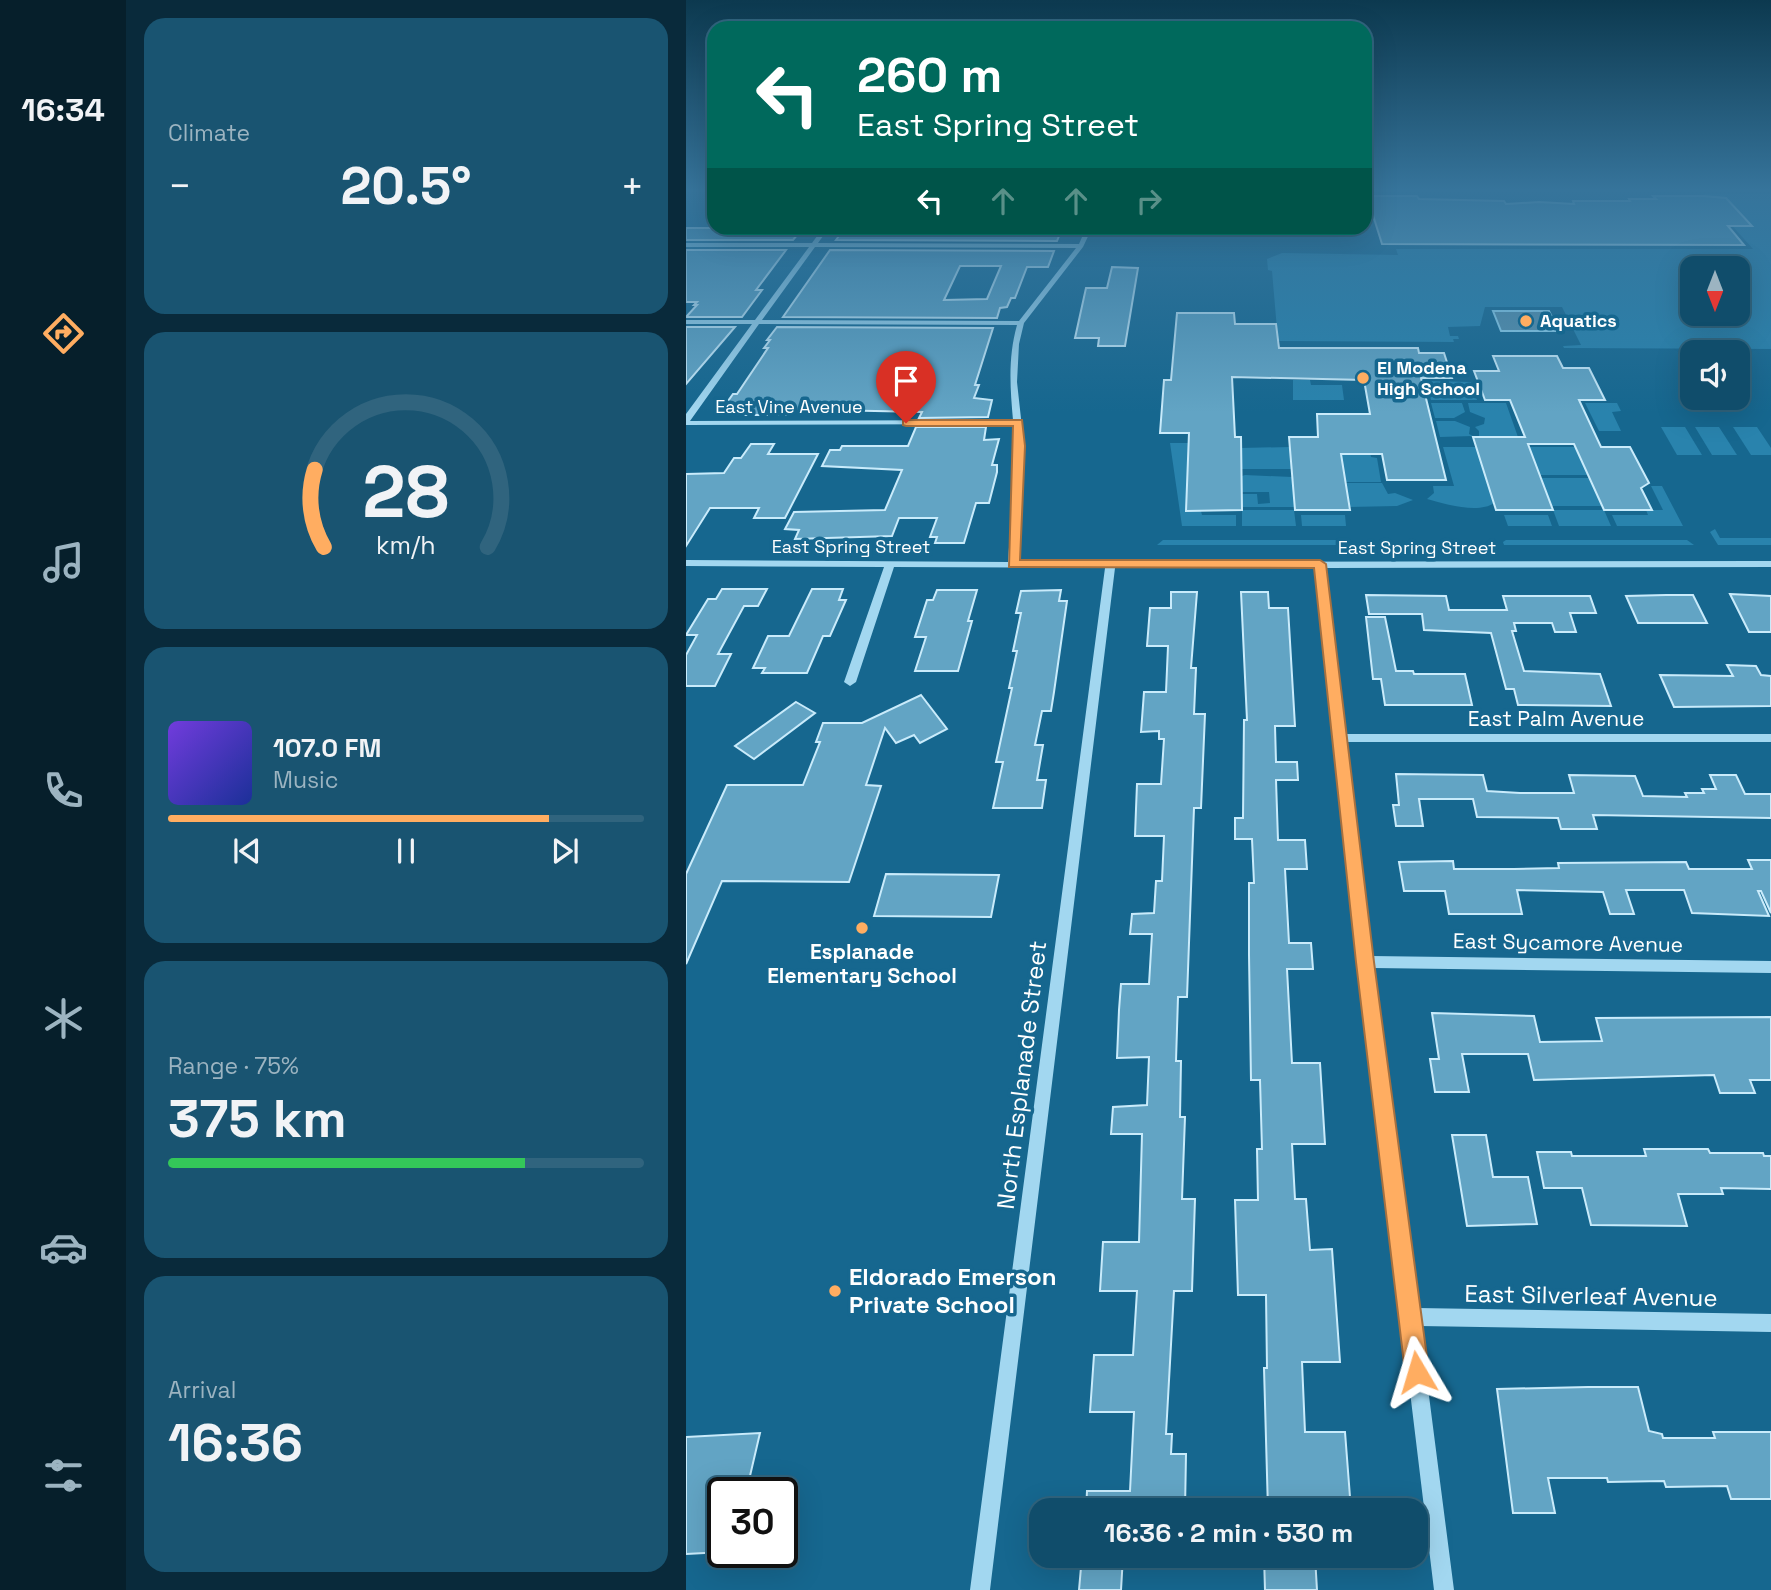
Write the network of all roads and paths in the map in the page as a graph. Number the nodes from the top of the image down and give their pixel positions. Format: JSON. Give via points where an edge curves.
{"nodes":[{"id":1,"x":800,"y":263,"type":"edge"},
{"id":2,"x":1068,"y":263,"type":"edge"},
{"id":3,"x":686,"y":322,"type":"edge"},
{"id":4,"x":757,"y":322,"type":"junction"},
{"id":5,"x":1021,"y":323,"type":"junction"},
{"id":6,"x":686,"y":421,"type":"edge"},
{"id":7,"x":1018,"y":422,"type":"junction"},
{"id":8,"x":686,"y":563,"type":"edge"},
{"id":9,"x":890,"y":563,"type":"junction"},
{"id":10,"x":1013,"y":564,"type":"junction"},
{"id":11,"x":1320,"y":564,"type":"junction"},
{"id":12,"x":1771,"y":564,"type":"edge"},
{"id":13,"x":1110,"y":565,"type":"junction"},
{"id":14,"x":850,"y":682,"type":"dead end"},
{"id":15,"x":1340,"y":738,"type":"junction"},
{"id":16,"x":1771,"y":738,"type":"edge"},
{"id":17,"x":1365,"y":962,"type":"junction"},
{"id":18,"x":1771,"y":967,"type":"edge"},
{"id":19,"x":1410,"y":1317,"type":"junction"},
{"id":20,"x":1771,"y":1323,"type":"edge"},
{"id":21,"x":980,"y":1590,"type":"edge"},
{"id":22,"x":1444,"y":1590,"type":"edge"}],
"edges":[{"from":1,"to":4,"type":"street"},
{"from":2,"to":5,"type":"street"},
{"from":3,"to":4,"type":"street"},
{"from":4,"to":5,"type":"street"},
{"from":4,"to":6,"type":"street"},
{"from":5,"to":7,"type":"street","via":[[1013,382]]},
{"from":6,"to":7,"type":"street","name":"East Vine Avenue"},
{"from":7,"to":10,"type":"street"},
{"from":8,"to":9,"type":"street","name":"East Spring Street"},
{"from":9,"to":10,"type":"street","name":"East Spring Street"},
{"from":9,"to":14,"type":"street"},
{"from":10,"to":13,"type":"street","name":"East Spring Street"},
{"from":11,"to":12,"type":"street","name":"East Spring Street"},
{"from":11,"to":13,"type":"street","name":"East Spring Street"},
{"from":11,"to":15,"type":"street"},
{"from":13,"to":21,"type":"street","name":"North Esplanade Street"},
{"from":15,"to":16,"type":"street","name":"East Palm Avenue"},
{"from":15,"to":17,"type":"street"},
{"from":17,"to":18,"type":"street","name":"East Sycamore Avenue"},
{"from":17,"to":19,"type":"street"},
{"from":19,"to":20,"type":"street","name":"East Silverleaf Avenue"},
{"from":19,"to":22,"type":"street"}]}
